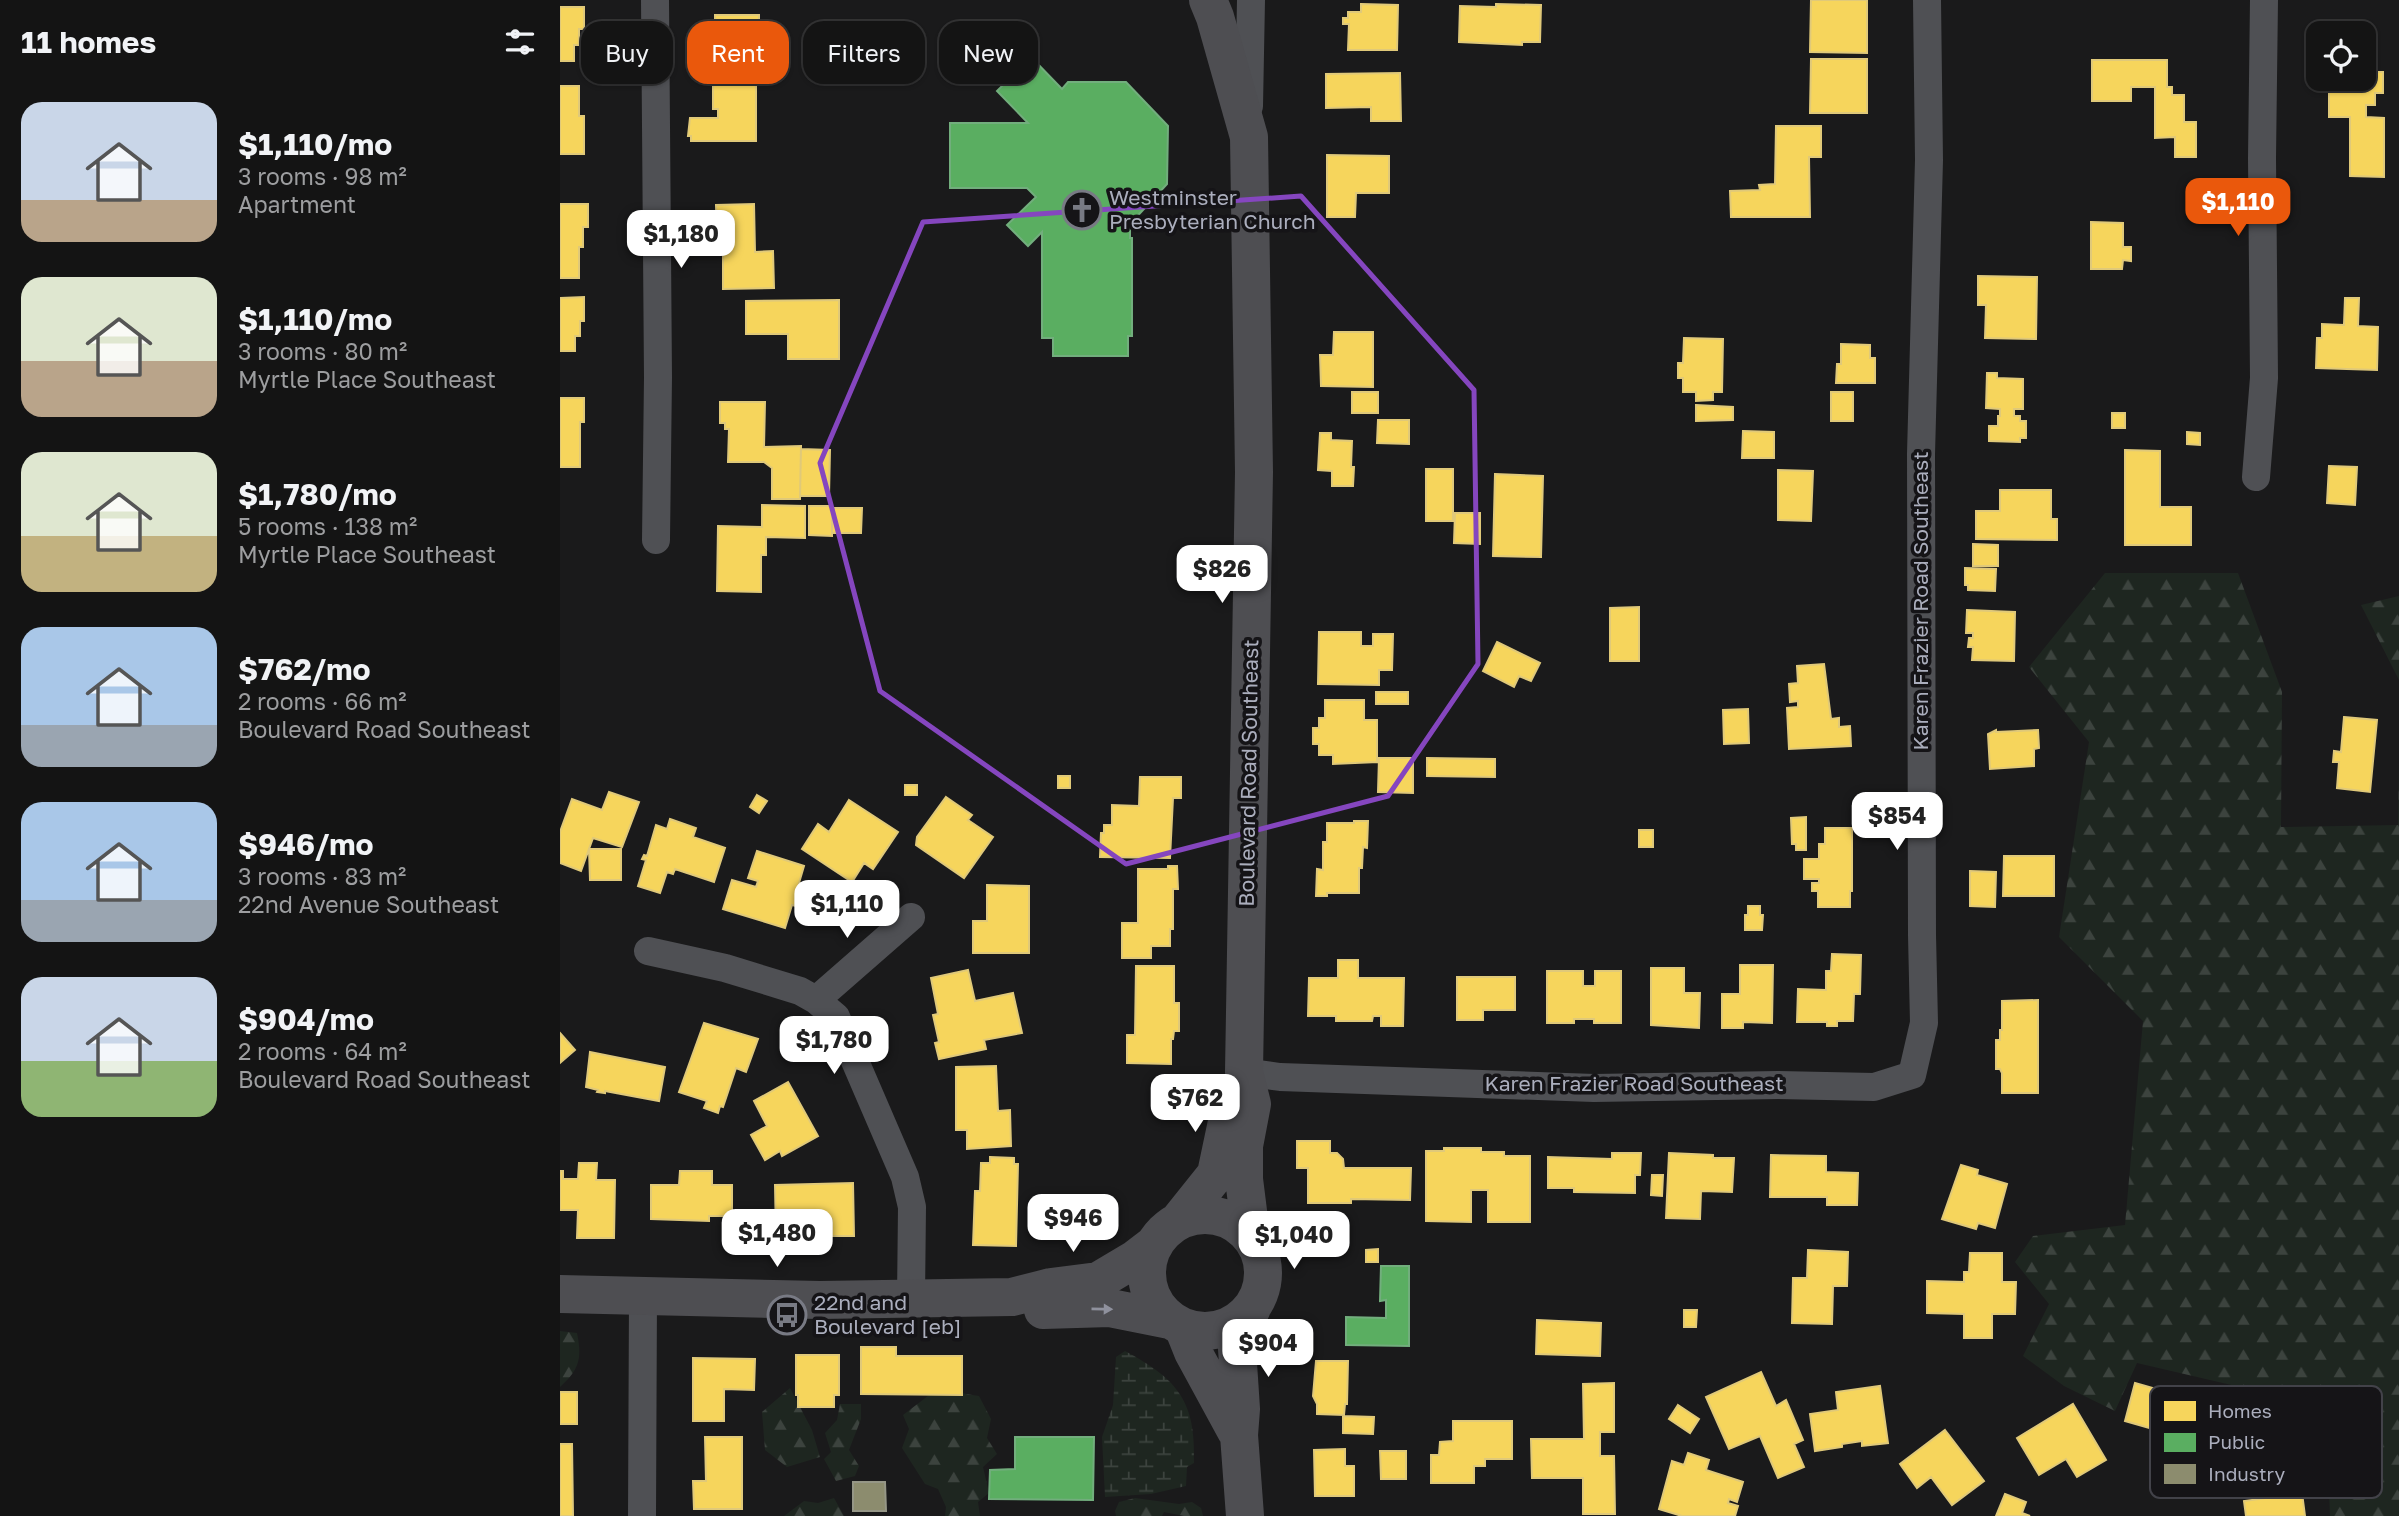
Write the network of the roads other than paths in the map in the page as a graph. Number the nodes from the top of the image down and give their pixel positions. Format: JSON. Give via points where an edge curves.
{"nodes":[{"id":1,"x":654,"y":0,"type":"edge"},
{"id":2,"x":1208,"y":0,"type":"edge"},
{"id":3,"x":1927,"y":0,"type":"edge"},
{"id":4,"x":2264,"y":0,"type":"edge"},
{"id":5,"x":1251,"y":1,"type":"edge"},
{"id":6,"x":1249,"y":137,"type":"junction"},
{"id":7,"x":2256,"y":477,"type":"dead end"},
{"id":8,"x":656,"y":540,"type":"dead end"},
{"id":9,"x":911,"y":917,"type":"dead end"},
{"id":10,"x":648,"y":951,"type":"dead end"},
{"id":11,"x":816,"y":1000,"type":"junction"},
{"id":12,"x":1244,"y":1072,"type":"junction"},
{"id":13,"x":1180,"y":1219,"type":"junction"},
{"id":14,"x":1251,"y":1236,"type":"junction"},
{"id":15,"x":1152,"y":1246,"type":"junction"},
{"id":16,"x":560,"y":1294,"type":"edge"},
{"id":17,"x":643,"y":1295,"type":"junction"},
{"id":18,"x":1012,"y":1297,"type":"junction"},
{"id":19,"x":911,"y":1298,"type":"junction"},
{"id":20,"x":1252,"y":1308,"type":"junction"},
{"id":21,"x":1177,"y":1324,"type":"junction"},
{"id":22,"x":1239,"y":1435,"type":"junction"},
{"id":23,"x":642,"y":1516,"type":"edge"},
{"id":24,"x":1245,"y":1516,"type":"edge"}],
"edges":[{"from":1,"to":8,"type":"street"},
{"from":2,"to":6,"type":"street","name":"Boulevard Road Southeast"},
{"from":3,"to":12,"type":"street","name":"Karen Frazier Road Southeast","via":[[1929,160],[1921,454],[1924,1023],[1912,1075],[1874,1087],[1594,1088]]},
{"from":4,"to":7,"type":"street","via":[[2264,378]]},
{"from":5,"to":6,"type":"street","name":"Boulevard Road Southeast"},
{"from":6,"to":12,"type":"street","name":"Boulevard Road Southeast","via":[[1254,472]]},
{"from":9,"to":11,"type":"street"},
{"from":10,"to":11,"type":"street","via":[[737,972]]},
{"from":11,"to":19,"type":"street","via":[[836,1017],[905,1177],[912,1207]]},
{"from":12,"to":13,"type":"street","name":"Boulevard Road Southeast","via":[[1228,1112],[1216,1174]]},
{"from":12,"to":14,"type":"street","name":"Boulevard Road Southeast","via":[[1252,1104],[1244,1146]]},
{"from":13,"to":14,"type":"street","via":[[1218,1215]]},
{"from":13,"to":15,"type":"street"},
{"from":14,"to":20,"type":"street","via":[[1264,1271]]},
{"from":15,"to":18,"type":"street","via":[[1098,1281]]},
{"from":15,"to":21,"type":"street","via":[[1147,1284],[1154,1302]]},
{"from":16,"to":17,"type":"street"},
{"from":17,"to":19,"type":"street"},
{"from":17,"to":23,"type":"street"},
{"from":18,"to":19,"type":"street"},
{"from":18,"to":21,"type":"street","one_way":true,"via":[[1040,1310],[1110,1308]]},
{"from":20,"to":21,"type":"street","via":[[1221,1329],[1202,1332]]},
{"from":20,"to":22,"type":"street","via":[[1237,1348]]},
{"from":21,"to":22,"type":"street"},
{"from":22,"to":24,"type":"street"}]}
